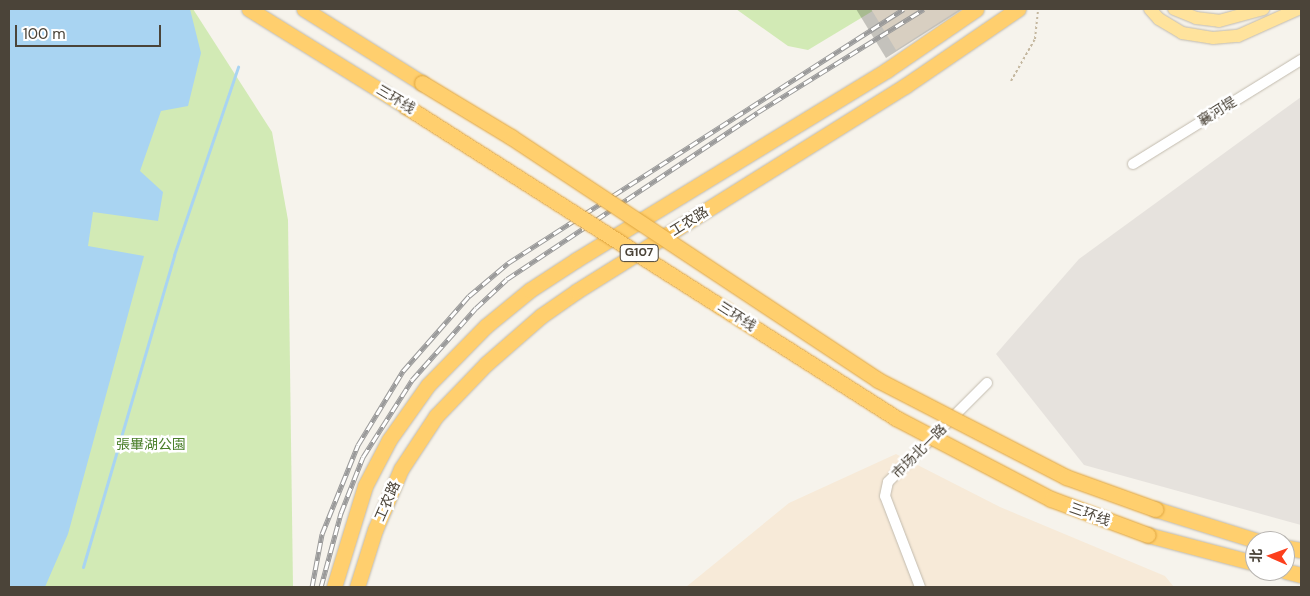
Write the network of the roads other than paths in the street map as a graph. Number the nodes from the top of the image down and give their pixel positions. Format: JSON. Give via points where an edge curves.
{"nodes":[{"id":1,"x":249,"y":9,"type":"edge"},
{"id":2,"x":304,"y":9,"type":"edge"},
{"id":3,"x":976,"y":9,"type":"edge"},
{"id":4,"x":1018,"y":9,"type":"edge"},
{"id":5,"x":1150,"y":9,"type":"edge"},
{"id":6,"x":1174,"y":9,"type":"edge"},
{"id":7,"x":1263,"y":9,"type":"edge"},
{"id":8,"x":1298,"y":9,"type":"edge"},
{"id":9,"x":1301,"y":60,"type":"edge"},
{"id":10,"x":1133,"y":164,"type":"dead end"},
{"id":11,"x":986,"y":383,"type":"dead end"},
{"id":12,"x":1245,"y":537,"type":"edge"},
{"id":13,"x":1245,"y":560,"type":"edge"},
{"id":14,"x":334,"y":587,"type":"edge"},
{"id":15,"x":357,"y":587,"type":"edge"},
{"id":16,"x":920,"y":587,"type":"edge"}],
"edges":[{"from":1,"to":13,"type":"highway","name":"三环线","bridge":true,"via":[[896,418],[1051,499],[1148,535]]},
{"from":2,"to":12,"type":"highway","name":"三环线","bridge":true,"via":[[512,137],[878,380],[1066,477]]},
{"from":3,"to":14,"type":"highway","name":"工农路","number":"G107","via":[[886,70],[576,260],[530,290],[486,326],[428,385],[389,440],[365,486]]},
{"from":4,"to":15,"type":"highway","name":"工农路","number":"G107","via":[[905,86],[577,291],[541,316],[486,364],[436,416],[401,469],[375,530]]},
{"from":5,"to":8,"type":"main road","via":[[1159,19],[1182,32],[1213,38],[1238,36]]},
{"from":6,"to":7,"type":"main road","via":[[1196,18],[1220,21]]},
{"from":9,"to":10,"type":"street","name":"襄河堤"},
{"from":11,"to":16,"type":"street","name":"市场北一路","via":[[888,482],[885,496]]}]}
